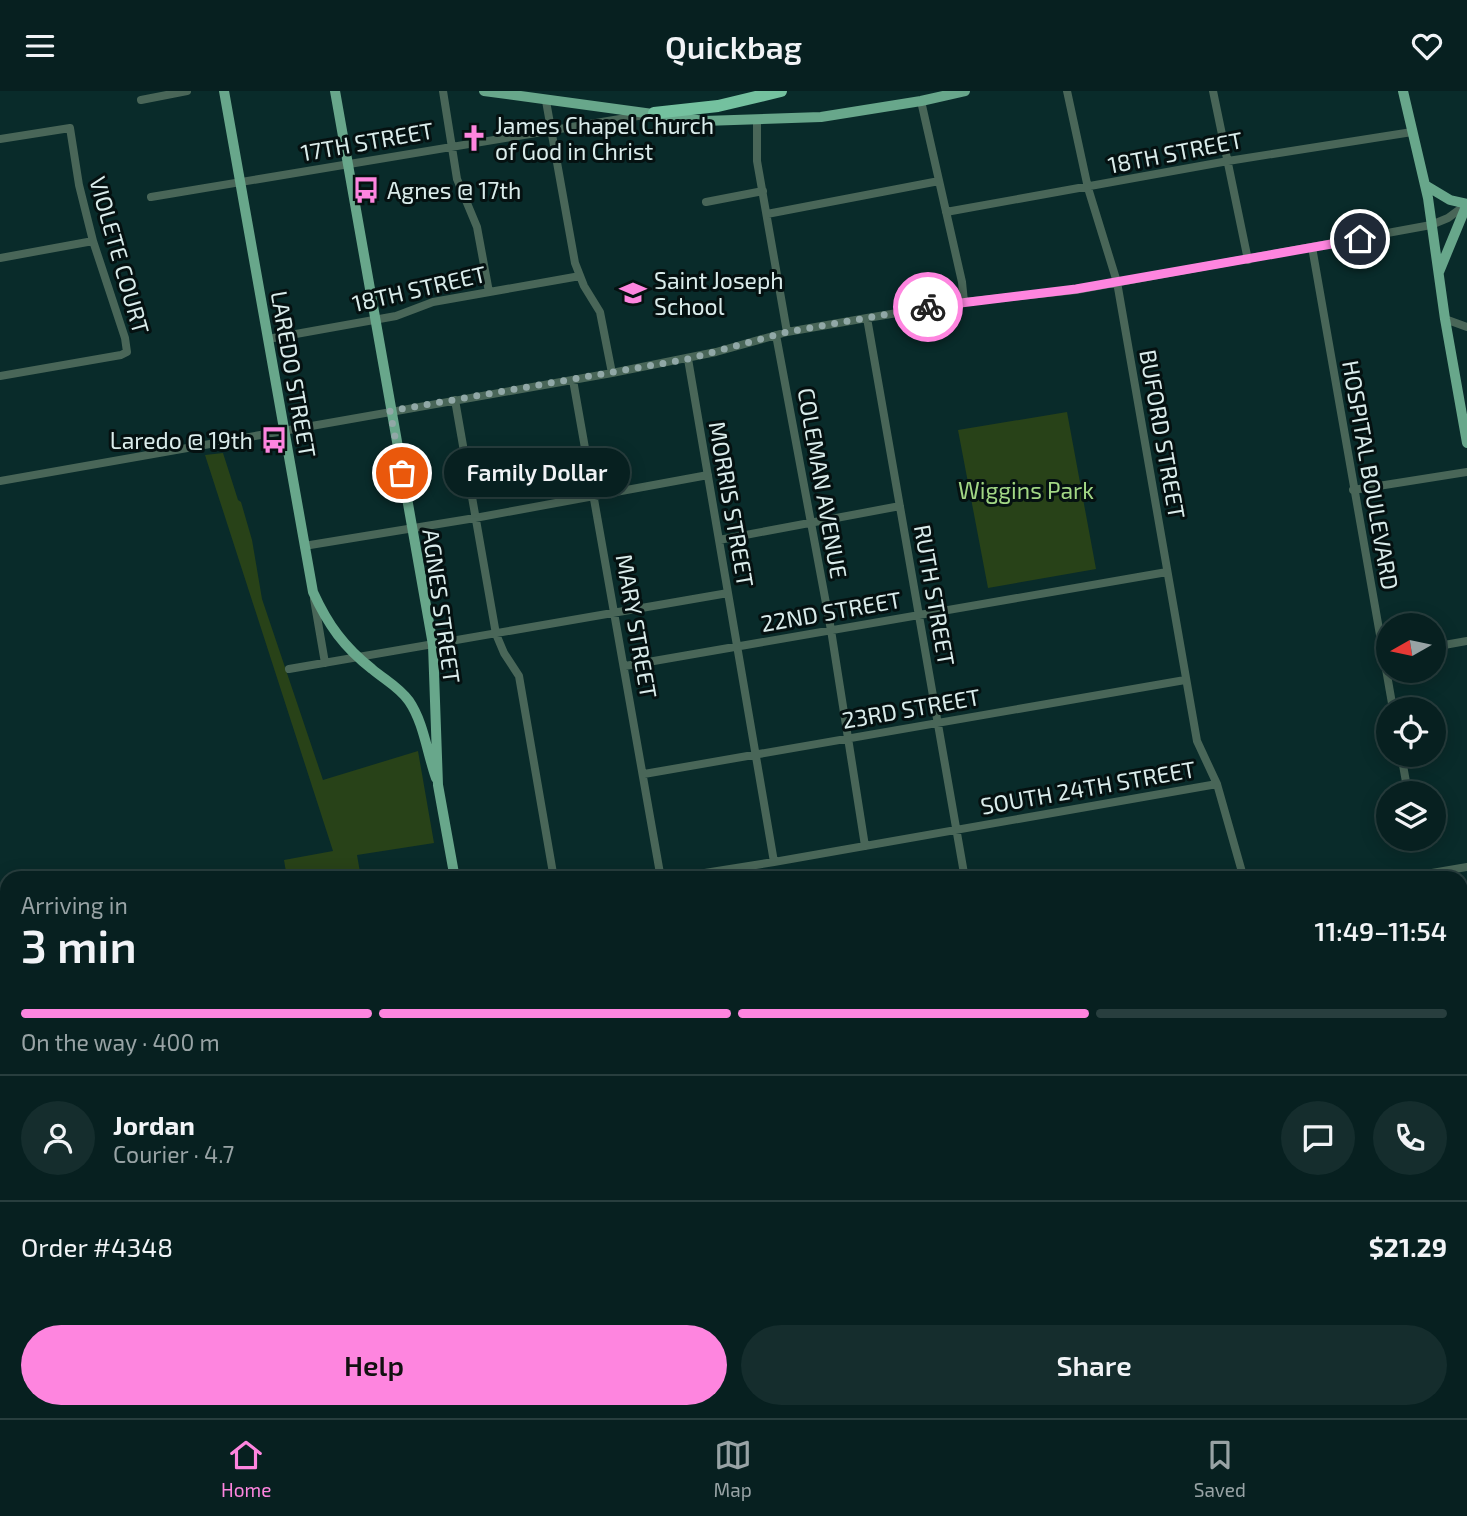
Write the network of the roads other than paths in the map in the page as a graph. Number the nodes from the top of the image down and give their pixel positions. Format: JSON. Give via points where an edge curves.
{"nodes":[{"id":1,"x":187,"y":91,"type":"edge"},
{"id":2,"x":224,"y":91,"type":"edge"},
{"id":3,"x":335,"y":91,"type":"edge"},
{"id":4,"x":443,"y":91,"type":"edge"},
{"id":5,"x":484,"y":91,"type":"edge"},
{"id":6,"x":781,"y":91,"type":"edge"},
{"id":7,"x":965,"y":91,"type":"edge"},
{"id":8,"x":1067,"y":91,"type":"edge"},
{"id":9,"x":1213,"y":91,"type":"edge"},
{"id":10,"x":1403,"y":91,"type":"edge"},
{"id":11,"x":141,"y":100,"type":"dead end"},
{"id":12,"x":546,"y":101,"type":"junction"},
{"id":13,"x":921,"y":101,"type":"junction"},
{"id":14,"x":654,"y":113,"type":"junction"},
{"id":15,"x":757,"y":121,"type":"junction"},
{"id":16,"x":551,"y":129,"type":"junction"},
{"id":17,"x":1412,"y":132,"type":"junction"},
{"id":18,"x":0,"y":139,"type":"edge"},
{"id":19,"x":452,"y":146,"type":"junction"},
{"id":20,"x":1228,"y":161,"type":"junction"},
{"id":21,"x":348,"y":164,"type":"junction"},
{"id":22,"x":939,"y":181,"type":"junction"},
{"id":23,"x":241,"y":182,"type":"junction"},
{"id":24,"x":1425,"y":185,"type":"junction"},
{"id":25,"x":1088,"y":188,"type":"junction"},
{"id":26,"x":763,"y":191,"type":"junction"},
{"id":27,"x":150,"y":197,"type":"dead end"},
{"id":28,"x":706,"y":202,"type":"dead end"},
{"id":29,"x":1467,"y":204,"type":"edge"},
{"id":30,"x":946,"y":212,"type":"junction"},
{"id":31,"x":767,"y":214,"type":"junction"},
{"id":32,"x":1431,"y":225,"type":"junction"},
{"id":33,"x":93,"y":241,"type":"junction"},
{"id":34,"x":1312,"y":247,"type":"junction"},
{"id":35,"x":0,"y":258,"type":"edge"},
{"id":36,"x":1248,"y":260,"type":"junction"},
{"id":37,"x":1438,"y":273,"type":"junction"},
{"id":38,"x":580,"y":276,"type":"junction"},
{"id":39,"x":1117,"y":282,"type":"junction"},
{"id":40,"x":489,"y":292,"type":"junction"},
{"id":41,"x":964,"y":302,"type":"junction"},
{"id":42,"x":867,"y":318,"type":"junction"},
{"id":43,"x":1445,"y":319,"type":"junction"},
{"id":44,"x":375,"y":320,"type":"junction"},
{"id":45,"x":1467,"y":327,"type":"edge"},
{"id":46,"x":787,"y":332,"type":"junction"},
{"id":47,"x":776,"y":335,"type":"junction"},
{"id":48,"x":268,"y":339,"type":"junction"},
{"id":49,"x":688,"y":359,"type":"junction"},
{"id":50,"x":612,"y":373,"type":"junction"},
{"id":51,"x":0,"y":376,"type":"edge"},
{"id":52,"x":573,"y":380,"type":"junction"},
{"id":53,"x":455,"y":400,"type":"junction"},
{"id":54,"x":390,"y":411,"type":"junction"},
{"id":55,"x":284,"y":431,"type":"junction"},
{"id":56,"x":1467,"y":443,"type":"edge"},
{"id":57,"x":1467,"y":472,"type":"edge"},
{"id":58,"x":708,"y":475,"type":"junction"},
{"id":59,"x":0,"y":481,"type":"edge"},
{"id":60,"x":1353,"y":491,"type":"junction"},
{"id":61,"x":594,"y":495,"type":"junction"},
{"id":62,"x":900,"y":506,"type":"junction"},
{"id":63,"x":475,"y":518,"type":"junction"},
{"id":64,"x":810,"y":522,"type":"junction"},
{"id":65,"x":412,"y":527,"type":"junction"},
{"id":66,"x":719,"y":540,"type":"junction"},
{"id":67,"x":304,"y":546,"type":"junction"},
{"id":68,"x":1167,"y":572,"type":"junction"},
{"id":69,"x":313,"y":592,"type":"junction"},
{"id":70,"x":728,"y":593,"type":"junction"},
{"id":71,"x":616,"y":613,"type":"junction"},
{"id":72,"x":1378,"y":613,"type":"edge"},
{"id":73,"x":919,"y":615,"type":"junction"},
{"id":74,"x":831,"y":630,"type":"junction"},
{"id":75,"x":496,"y":634,"type":"junction"},
{"id":76,"x":1467,"y":641,"type":"edge"},
{"id":77,"x":433,"y":645,"type":"junction"},
{"id":78,"x":1446,"y":645,"type":"edge"},
{"id":79,"x":737,"y":647,"type":"junction"},
{"id":80,"x":360,"y":659,"type":"junction"},
{"id":81,"x":325,"y":663,"type":"junction"},
{"id":82,"x":625,"y":666,"type":"junction"},
{"id":83,"x":289,"y":669,"type":"dead end"},
{"id":84,"x":1185,"y":680,"type":"junction"},
{"id":85,"x":938,"y":723,"type":"junction"},
{"id":86,"x":848,"y":738,"type":"junction"},
{"id":87,"x":755,"y":754,"type":"junction"},
{"id":88,"x":644,"y":774,"type":"junction"},
{"id":89,"x":1217,"y":784,"type":"junction"},
{"id":90,"x":438,"y":785,"type":"junction"},
{"id":91,"x":956,"y":830,"type":"junction"},
{"id":92,"x":865,"y":846,"type":"junction"},
{"id":93,"x":774,"y":862,"type":"junction"},
{"id":94,"x":1467,"y":867,"type":"edge"},
{"id":95,"x":454,"y":871,"type":"edge"},
{"id":96,"x":553,"y":871,"type":"edge"},
{"id":97,"x":660,"y":871,"type":"edge"},
{"id":98,"x":717,"y":871,"type":"edge"},
{"id":99,"x":964,"y":871,"type":"edge"},
{"id":100,"x":1242,"y":871,"type":"edge"},
{"id":101,"x":1444,"y":871,"type":"edge"}],
"edges":[{"from":1,"to":11,"type":"street"},
{"from":2,"to":23,"type":"main road","name":"LAREDO STREET"},
{"from":3,"to":21,"type":"main road","name":"AGNES STREET"},
{"from":4,"to":19,"type":"street"},
{"from":5,"to":12,"type":"main road"},
{"from":6,"to":14,"type":"highway","via":[[718,106]]},
{"from":7,"to":13,"type":"main road","name":"17TH STREET"},
{"from":8,"to":25,"type":"street","name":"BUFORD STREET"},
{"from":9,"to":20,"type":"street"},
{"from":10,"to":17,"type":"main road"},
{"from":12,"to":14,"type":"main road"},
{"from":12,"to":16,"type":"street"},
{"from":13,"to":15,"type":"main road","name":"17TH STREET","via":[[821,117]]},
{"from":13,"to":22,"type":"street"},
{"from":14,"to":15,"type":"main road","name":"17TH STREET","via":[[704,121]]},
{"from":14,"to":16,"type":"street","name":"17TH STREET"},
{"from":15,"to":26,"type":"street"},
{"from":16,"to":19,"type":"street","name":"17TH STREET"},
{"from":16,"to":38,"type":"street"},
{"from":17,"to":20,"type":"street","name":"18TH STREET"},
{"from":17,"to":24,"type":"main road"},
{"from":18,"to":33,"type":"street","name":"VIOLETE COURT","via":[[70,128]]},
{"from":19,"to":21,"type":"street","name":"17TH STREET"},
{"from":19,"to":40,"type":"street","via":[[457,180],[477,227]]},
{"from":20,"to":25,"type":"street","name":"18TH STREET"},
{"from":20,"to":36,"type":"street"},
{"from":21,"to":23,"type":"street","name":"17TH STREET"},
{"from":21,"to":44,"type":"main road","name":"AGNES STREET"},
{"from":22,"to":30,"type":"street"},
{"from":22,"to":31,"type":"street"},
{"from":23,"to":27,"type":"street","name":"17TH STREET"},
{"from":23,"to":48,"type":"main road","name":"LAREDO STREET"},
{"from":24,"to":29,"type":"main road"},
{"from":24,"to":32,"type":"main road"},
{"from":25,"to":30,"type":"street","name":"18TH STREET"},
{"from":25,"to":39,"type":"street","name":"BUFORD STREET"},
{"from":26,"to":28,"type":"street"},
{"from":26,"to":31,"type":"street"},
{"from":29,"to":32,"type":"street"},
{"from":29,"to":37,"type":"main road"},
{"from":30,"to":41,"type":"street"},
{"from":31,"to":46,"type":"street"},
{"from":32,"to":34,"type":"street"},
{"from":32,"to":37,"type":"main road"},
{"from":33,"to":35,"type":"street"},
{"from":33,"to":51,"type":"street","name":"VIOLETE COURT","via":[[127,352]]},
{"from":34,"to":36,"type":"street"},
{"from":34,"to":60,"type":"street","name":"HOSPITAL BOULEVARD"},
{"from":36,"to":39,"type":"street"},
{"from":37,"to":43,"type":"main road"},
{"from":38,"to":40,"type":"street","name":"18TH STREET"},
{"from":38,"to":50,"type":"street","via":[[600,311]]},
{"from":39,"to":41,"type":"street"},
{"from":39,"to":68,"type":"street","name":"BUFORD STREET"},
{"from":40,"to":44,"type":"street","name":"18TH STREET","via":[[433,302]]},
{"from":41,"to":42,"type":"street"},
{"from":42,"to":46,"type":"street"},
{"from":42,"to":62,"type":"street","name":"RUTH STREET"},
{"from":43,"to":45,"type":"street"},
{"from":43,"to":56,"type":"main road"},
{"from":44,"to":48,"type":"street","name":"18TH STREET"},
{"from":44,"to":54,"type":"main road","name":"AGNES STREET"},
{"from":46,"to":47,"type":"street"},
{"from":47,"to":49,"type":"street"},
{"from":47,"to":64,"type":"street","name":"COLEMAN AVENUE"},
{"from":48,"to":55,"type":"main road","name":"LAREDO STREET"},
{"from":49,"to":50,"type":"street"},
{"from":49,"to":58,"type":"street","name":"MORRIS STREET"},
{"from":50,"to":52,"type":"street"},
{"from":52,"to":53,"type":"street"},
{"from":52,"to":61,"type":"street","name":"MARY STREET"},
{"from":53,"to":54,"type":"street"},
{"from":53,"to":63,"type":"street"},
{"from":54,"to":55,"type":"street"},
{"from":54,"to":65,"type":"main road","name":"AGNES STREET"},
{"from":55,"to":59,"type":"street"},
{"from":55,"to":67,"type":"main road","name":"LAREDO STREET"},
{"from":57,"to":60,"type":"street"},
{"from":58,"to":61,"type":"street"},
{"from":58,"to":66,"type":"street","name":"MORRIS STREET"},
{"from":60,"to":72,"type":"street","name":"HOSPITAL BOULEVARD"},
{"from":61,"to":63,"type":"street"},
{"from":61,"to":71,"type":"street","name":"MARY STREET"},
{"from":62,"to":64,"type":"street"},
{"from":62,"to":73,"type":"street","name":"RUTH STREET"},
{"from":63,"to":65,"type":"street"},
{"from":63,"to":75,"type":"street"},
{"from":64,"to":66,"type":"street"},
{"from":64,"to":74,"type":"street","name":"COLEMAN AVENUE"},
{"from":65,"to":67,"type":"street"},
{"from":65,"to":77,"type":"main road","name":"AGNES STREET"},
{"from":66,"to":70,"type":"street","name":"MORRIS STREET"},
{"from":67,"to":69,"type":"main road","name":"LAREDO STREET"},
{"from":68,"to":73,"type":"street","name":"22ND STREET"},
{"from":68,"to":84,"type":"street","name":"BUFORD STREET"},
{"from":69,"to":80,"type":"main road","via":[[332,630]]},
{"from":69,"to":81,"type":"street","name":"LAREDO STREET"},
{"from":70,"to":71,"type":"street"},
{"from":70,"to":79,"type":"street","name":"MORRIS STREET"},
{"from":71,"to":75,"type":"street"},
{"from":71,"to":82,"type":"street","name":"MARY STREET"},
{"from":73,"to":74,"type":"street","name":"22ND STREET"},
{"from":73,"to":85,"type":"street","name":"RUTH STREET"},
{"from":74,"to":79,"type":"street","name":"22ND STREET"},
{"from":74,"to":86,"type":"street","name":"COLEMAN AVENUE"},
{"from":75,"to":77,"type":"street"},
{"from":75,"to":96,"type":"street","via":[[519,676]]},
{"from":76,"to":78,"type":"street"},
{"from":77,"to":80,"type":"street"},
{"from":77,"to":90,"type":"main road","name":"AGNES STREET"},
{"from":79,"to":82,"type":"street","name":"22ND STREET"},
{"from":79,"to":87,"type":"street","name":"MORRIS STREET"},
{"from":80,"to":81,"type":"street"},
{"from":80,"to":90,"type":"main road","via":[[396,686],[410,703]]},
{"from":81,"to":83,"type":"street"},
{"from":82,"to":88,"type":"street","name":"MARY STREET"},
{"from":84,"to":85,"type":"street","name":"23RD STREET"},
{"from":84,"to":89,"type":"street","name":"BUFORD STREET","via":[[1197,741]]},
{"from":85,"to":86,"type":"street","name":"23RD STREET"},
{"from":85,"to":91,"type":"street","name":"RUTH STREET"},
{"from":86,"to":87,"type":"street","name":"23RD STREET"},
{"from":86,"to":92,"type":"street","name":"COLEMAN AVENUE"},
{"from":87,"to":88,"type":"street","name":"23RD STREET"},
{"from":87,"to":93,"type":"street","name":"MORRIS STREET"},
{"from":88,"to":97,"type":"street","name":"MARY STREET"},
{"from":89,"to":91,"type":"street","name":"SOUTH 24TH STREET"},
{"from":89,"to":100,"type":"street","name":"SOUTH 24TH STREET"},
{"from":90,"to":95,"type":"main road","name":"AGNES STREET"},
{"from":91,"to":92,"type":"street","name":"SOUTH 24TH STREET"},
{"from":91,"to":99,"type":"street","name":"RUTH STREET"},
{"from":92,"to":93,"type":"street","name":"SOUTH 24TH STREET"},
{"from":93,"to":98,"type":"street","name":"SOUTH 24TH STREET"},
{"from":94,"to":101,"type":"street"}]}
